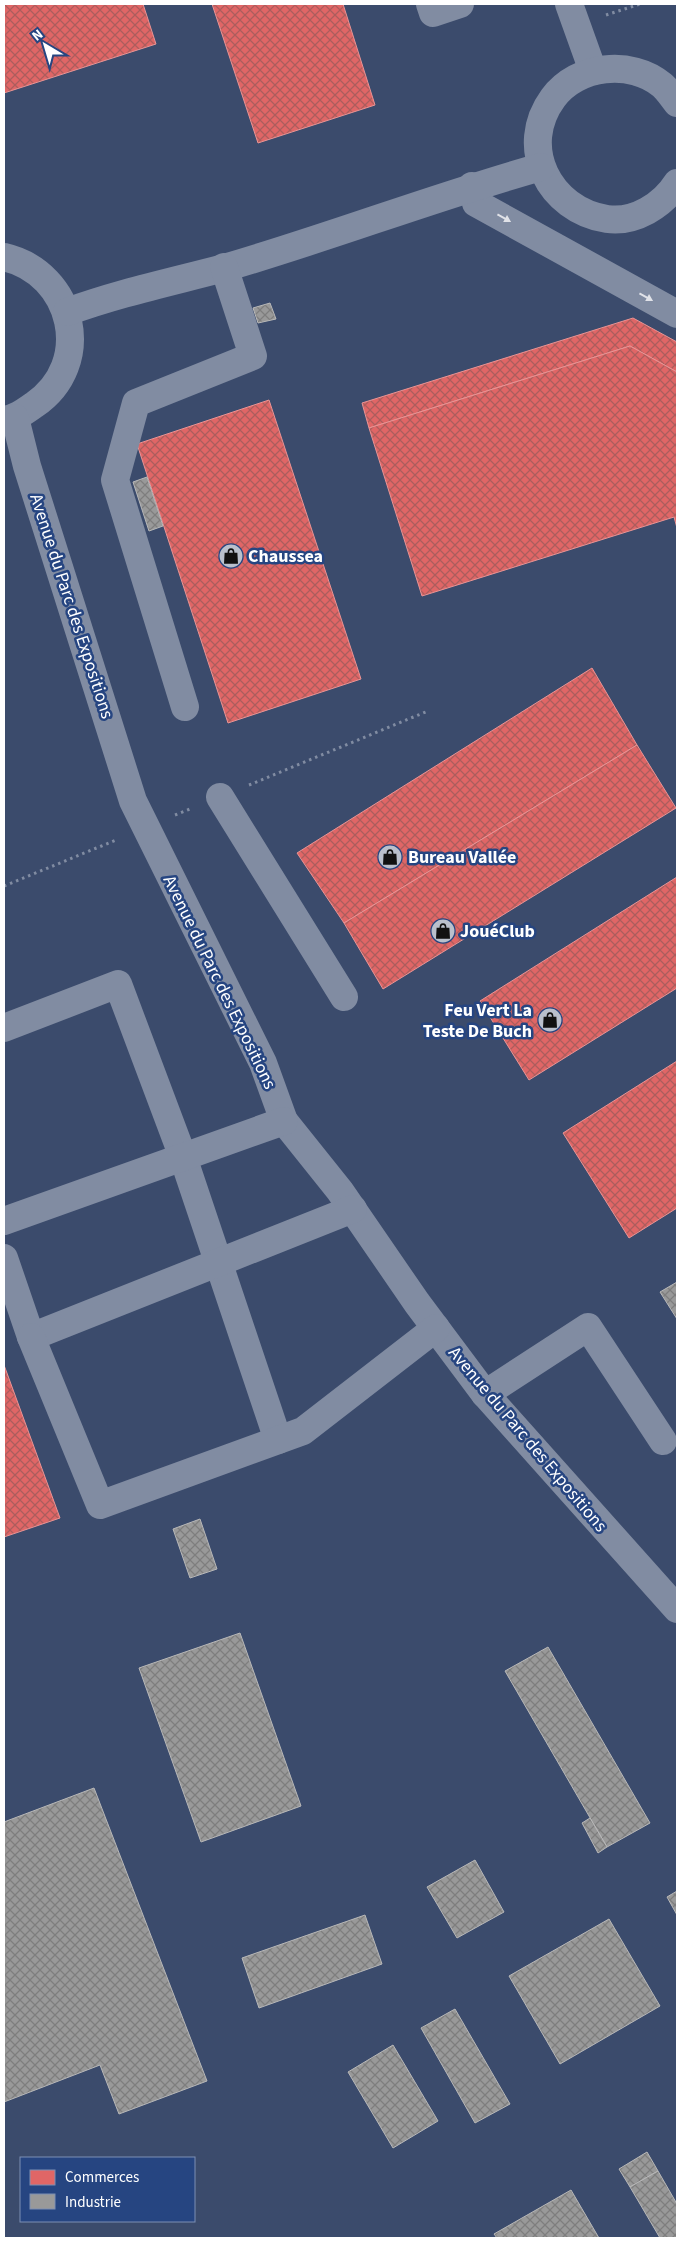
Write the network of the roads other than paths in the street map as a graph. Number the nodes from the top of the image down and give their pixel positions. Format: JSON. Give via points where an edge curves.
{"nodes":[{"id":1,"x":430,"y":4,"type":"edge"},
{"id":2,"x":460,"y":4,"type":"edge"},
{"id":3,"x":569,"y":4,"type":"edge"},
{"id":4,"x":593,"y":71,"type":"junction"},
{"id":5,"x":677,"y":103,"type":"edge"},
{"id":6,"x":541,"y":167,"type":"junction"},
{"id":7,"x":677,"y":182,"type":"edge"},
{"id":8,"x":472,"y":186,"type":"junction"},
{"id":9,"x":4,"y":257,"type":"edge"},
{"id":10,"x":224,"y":268,"type":"junction"},
{"id":11,"x":68,"y":312,"type":"junction"},
{"id":12,"x":677,"y":314,"type":"edge"},
{"id":13,"x":10,"y":419,"type":"edge"},
{"id":14,"x":185,"y":707,"type":"dead end"},
{"id":15,"x":220,"y":797,"type":"dead end"},
{"id":16,"x":344,"y":997,"type":"dead end"},
{"id":17,"x":4,"y":1028,"type":"edge"},
{"id":18,"x":284,"y":1120,"type":"junction"},
{"id":19,"x":183,"y":1157,"type":"junction"},
{"id":20,"x":353,"y":1209,"type":"junction"},
{"id":21,"x":4,"y":1221,"type":"edge"},
{"id":22,"x":4,"y":1258,"type":"edge"},
{"id":23,"x":219,"y":1262,"type":"junction"},
{"id":24,"x":436,"y":1328,"type":"junction"},
{"id":25,"x":31,"y":1336,"type":"junction"},
{"id":26,"x":485,"y":1394,"type":"junction"},
{"id":27,"x":278,"y":1440,"type":"junction"},
{"id":28,"x":663,"y":1441,"type":"dead end"},
{"id":29,"x":677,"y":1609,"type":"edge"}],
"edges":[{"from":1,"to":2,"type":"street","via":[[433,13]]},
{"from":3,"to":4,"type":"street"},
{"from":4,"to":5,"type":"street","via":[[617,68],[641,73],[662,85]]},
{"from":4,"to":6,"type":"street","via":[[571,81],[553,98],[542,119],[539,135]]},
{"from":6,"to":7,"type":"street","via":[[551,187],[567,203],[587,214],[609,219],[632,217],[653,208],[670,194]]},
{"from":6,"to":8,"type":"street"},
{"from":8,"to":10,"type":"street"},
{"from":8,"to":12,"type":"street","one_way":true,"via":[[476,203]]},
{"from":9,"to":11,"type":"street","via":[[17,260],[41,274],[59,295]]},
{"from":10,"to":11,"type":"street","via":[[112,296]]},
{"from":10,"to":14,"type":"street","via":[[253,356],[136,404],[115,480]]},
{"from":11,"to":13,"type":"street","via":[[70,348],[62,375],[46,397]]},
{"from":13,"to":18,"type":"street","name":"Avenue du Parc des Expositions","via":[[134,801],[264,1063]]},
{"from":15,"to":16,"type":"street"},
{"from":17,"to":19,"type":"street","via":[[118,984]]},
{"from":18,"to":19,"type":"street"},
{"from":18,"to":20,"type":"street","name":"Avenue du Parc des Expositions"},
{"from":19,"to":21,"type":"street"},
{"from":19,"to":23,"type":"street"},
{"from":20,"to":23,"type":"street"},
{"from":20,"to":24,"type":"street","name":"Avenue du Parc des Expositions"},
{"from":22,"to":25,"type":"street"},
{"from":23,"to":25,"type":"street"},
{"from":23,"to":27,"type":"street"},
{"from":24,"to":26,"type":"street","name":"Avenue du Parc des Expositions"},
{"from":24,"to":27,"type":"street","via":[[303,1431]]},
{"from":25,"to":27,"type":"street","via":[[100,1505]]},
{"from":26,"to":28,"type":"street","via":[[588,1328]]},
{"from":26,"to":29,"type":"street","name":"Avenue du Parc des Expositions"}]}
